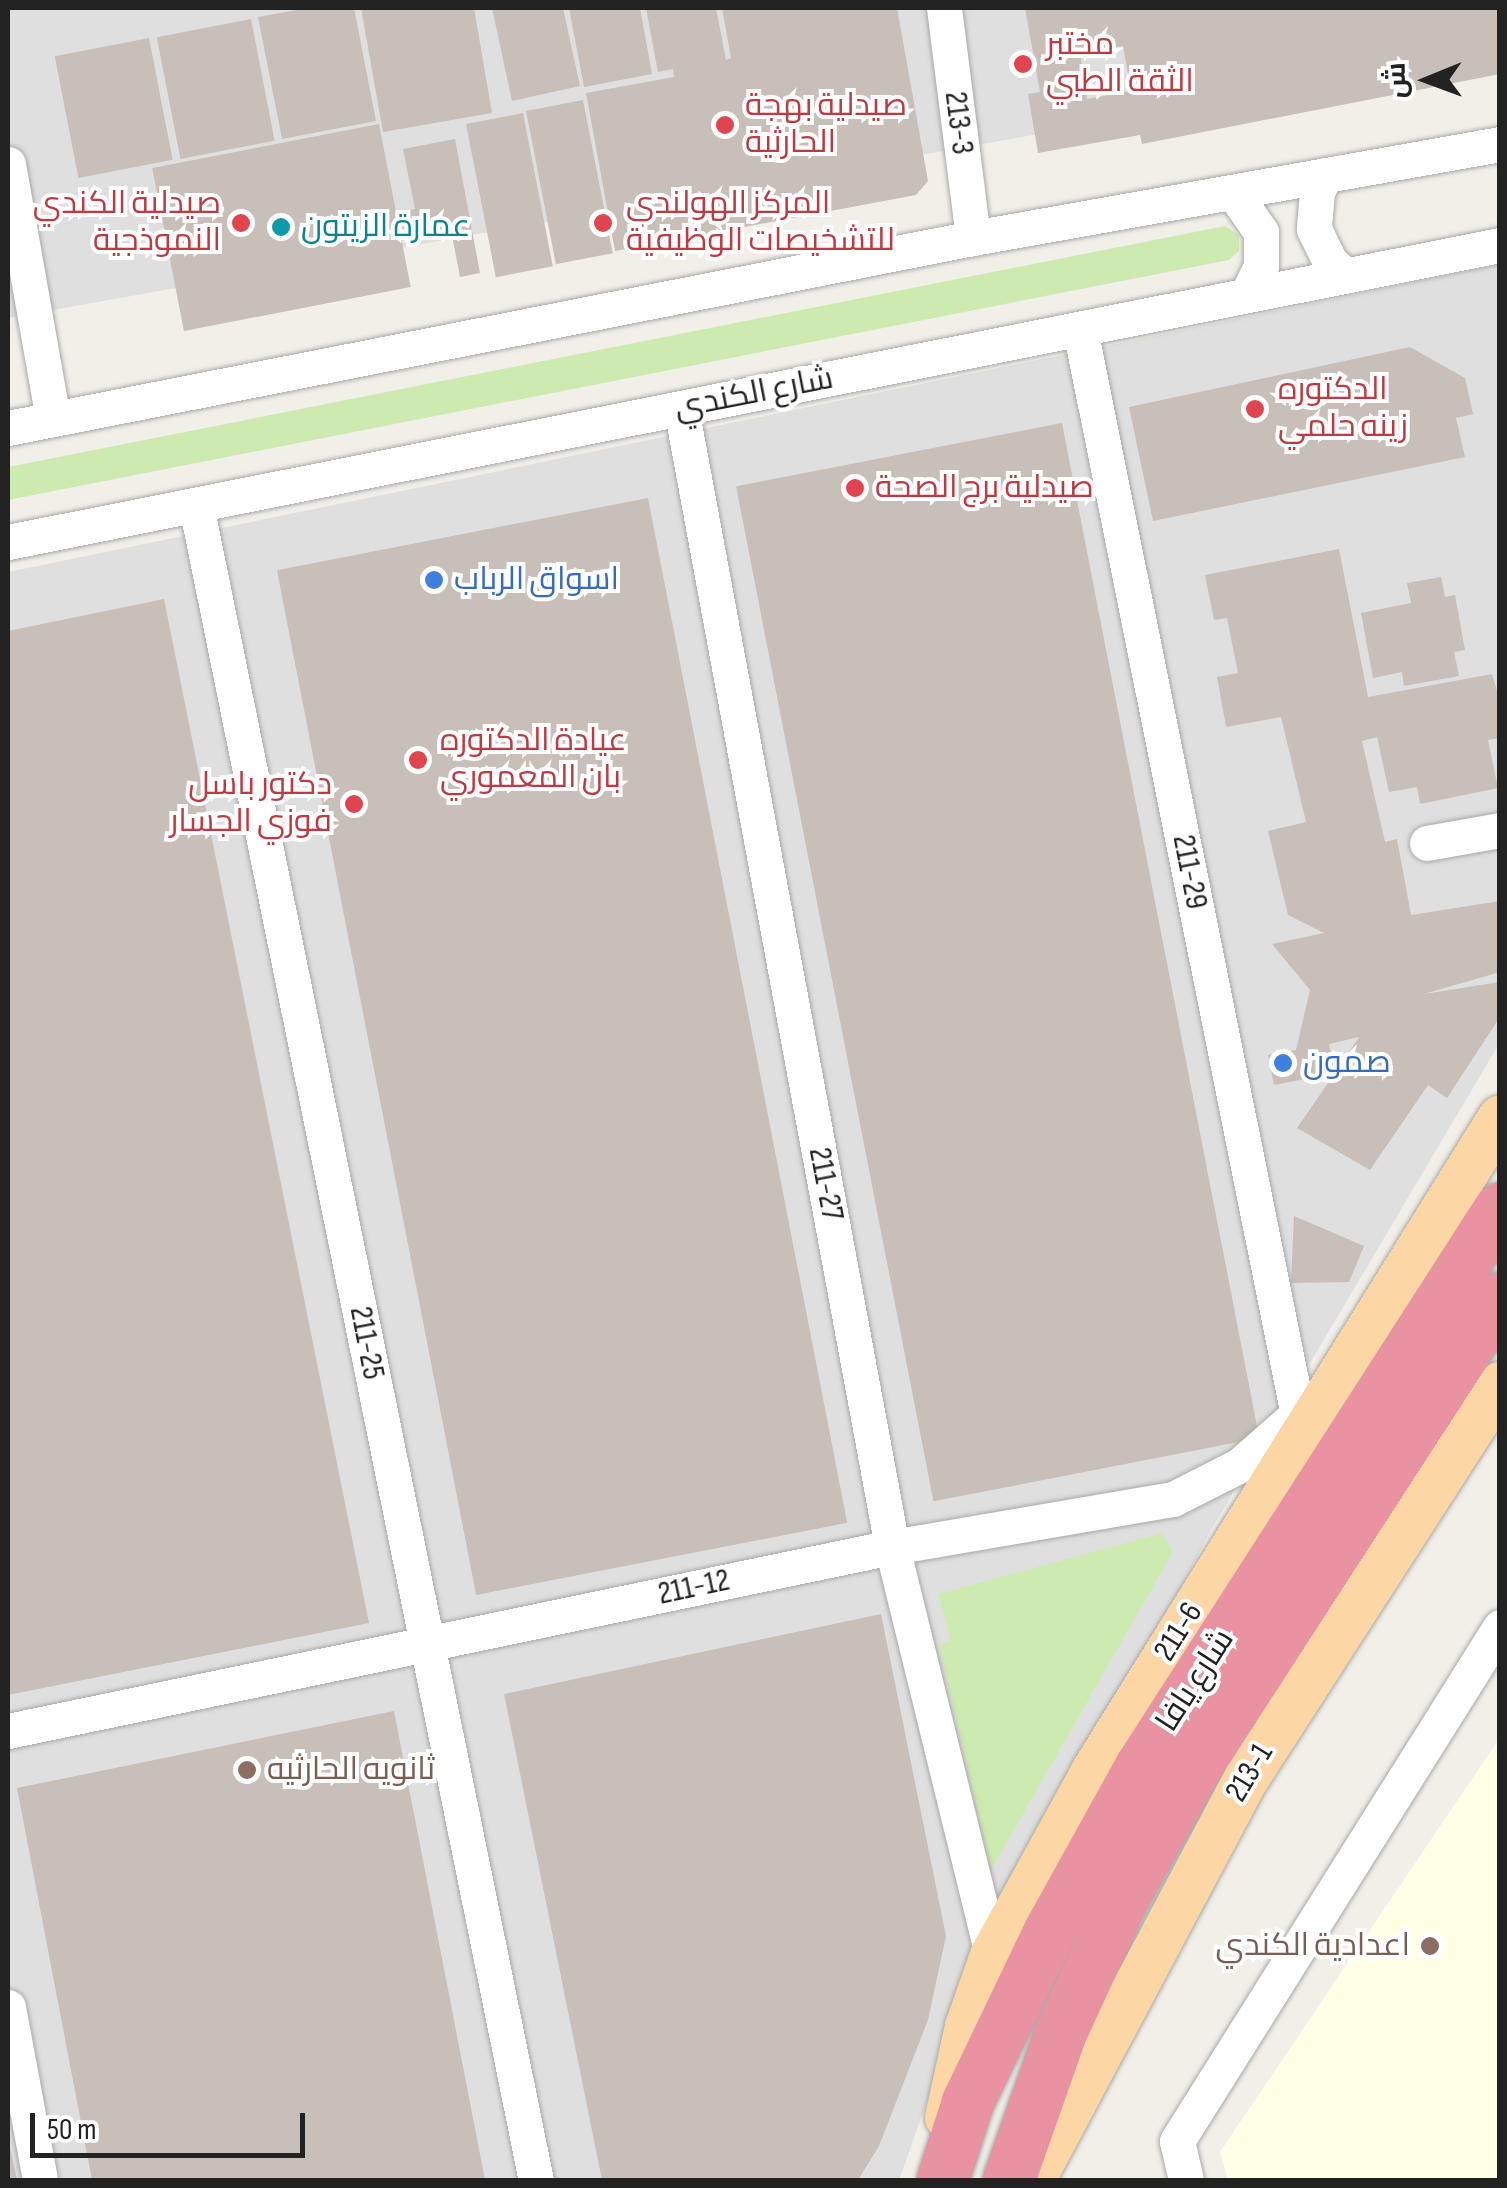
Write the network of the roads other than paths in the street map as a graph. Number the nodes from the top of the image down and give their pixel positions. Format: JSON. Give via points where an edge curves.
{"nodes":[{"id":1,"x":944,"y":8,"type":"edge"},
{"id":2,"x":1500,"y":144,"type":"edge"},
{"id":3,"x":8,"y":164,"type":"edge"},
{"id":4,"x":1326,"y":176,"type":"junction"},
{"id":5,"x":1232,"y":192,"type":"junction"},
{"id":6,"x":972,"y":238,"type":"junction"},
{"id":7,"x":1498,"y":253,"type":"edge"},
{"id":8,"x":1344,"y":274,"type":"junction"},
{"id":9,"x":1247,"y":295,"type":"junction"},
{"id":10,"x":1080,"y":328,"type":"junction"},
{"id":11,"x":681,"y":408,"type":"junction"},
{"id":12,"x":53,"y":419,"type":"junction"},
{"id":13,"x":8,"y":428,"type":"edge"},
{"id":14,"x":196,"y":505,"type":"junction"},
{"id":15,"x":8,"y":542,"type":"edge"},
{"id":16,"x":1500,"y":830,"type":"edge"},
{"id":17,"x":1427,"y":843,"type":"dead end"},
{"id":18,"x":1500,"y":1117,"type":"edge"},
{"id":19,"x":1500,"y":1208,"type":"edge"},
{"id":20,"x":1500,"y":1298,"type":"edge"},
{"id":21,"x":1340,"y":1371,"type":"junction"},
{"id":22,"x":1500,"y":1384,"type":"edge"},
{"id":23,"x":1298,"y":1415,"type":"junction"},
{"id":24,"x":892,"y":1547,"type":"junction"},
{"id":25,"x":1500,"y":1627,"type":"edge"},
{"id":26,"x":427,"y":1644,"type":"junction"},
{"id":27,"x":8,"y":1731,"type":"edge"},
{"id":28,"x":992,"y":1955,"type":"junction"},
{"id":29,"x":8,"y":2007,"type":"edge"},
{"id":30,"x":40,"y":2180,"type":"edge"},
{"id":31,"x":536,"y":2180,"type":"edge"},
{"id":32,"x":935,"y":2180,"type":"edge"},
{"id":33,"x":943,"y":2180,"type":"edge"},
{"id":34,"x":1009,"y":2180,"type":"edge"},
{"id":35,"x":1032,"y":2180,"type":"edge"},
{"id":36,"x":1186,"y":2180,"type":"edge"}],
"edges":[{"from":1,"to":6,"type":"street","name":"213-3"},
{"from":2,"to":4,"type":"street"},
{"from":3,"to":12,"type":"street"},
{"from":4,"to":5,"type":"street"},
{"from":4,"to":8,"type":"street","via":[[1314,229]]},
{"from":5,"to":6,"type":"street"},
{"from":5,"to":9,"type":"street","via":[[1261,232],[1261,266]]},
{"from":6,"to":12,"type":"street"},
{"from":7,"to":8,"type":"street","name":"شارع الكندي"},
{"from":8,"to":9,"type":"street","name":"شارع الكندي"},
{"from":9,"to":10,"type":"street","name":"شارع الكندي"},
{"from":10,"to":11,"type":"street","name":"شارع الكندي"},
{"from":10,"to":23,"type":"street","name":"211-29"},
{"from":11,"to":14,"type":"street","name":"شارع الكندي"},
{"from":11,"to":24,"type":"street","name":"211-27"},
{"from":12,"to":13,"type":"street"},
{"from":14,"to":15,"type":"street","name":"شارع الكندي"},
{"from":14,"to":26,"type":"street","name":"211-25"},
{"from":16,"to":17,"type":"street"},
{"from":18,"to":21,"type":"main road","name":"211-6"},
{"from":19,"to":33,"type":"highway","name":"شارع يافا","via":[[1141,1767],[968,2102]]},
{"from":20,"to":34,"type":"highway","name":"شارع يافا","via":[[1186,1785],[1060,2035]]},
{"from":21,"to":23,"type":"street","name":"211-12"},
{"from":21,"to":28,"type":"main road","name":"211-6","via":[[1092,1771]]},
{"from":22,"to":35,"type":"main road","name":"213-1","via":[[1246,1778]]},
{"from":23,"to":24,"type":"street","name":"211-12","via":[[1240,1465],[1173,1498]]},
{"from":24,"to":26,"type":"street","name":"211-12"},
{"from":24,"to":28,"type":"street","name":"211-27"},
{"from":25,"to":36,"type":"street","via":[[1177,2141]]},
{"from":26,"to":27,"type":"street","name":"211-12"},
{"from":26,"to":31,"type":"street","name":"211-25"},
{"from":28,"to":32,"type":"main road","name":"211-6","via":[[967,2026]]},
{"from":29,"to":30,"type":"street"}]}
